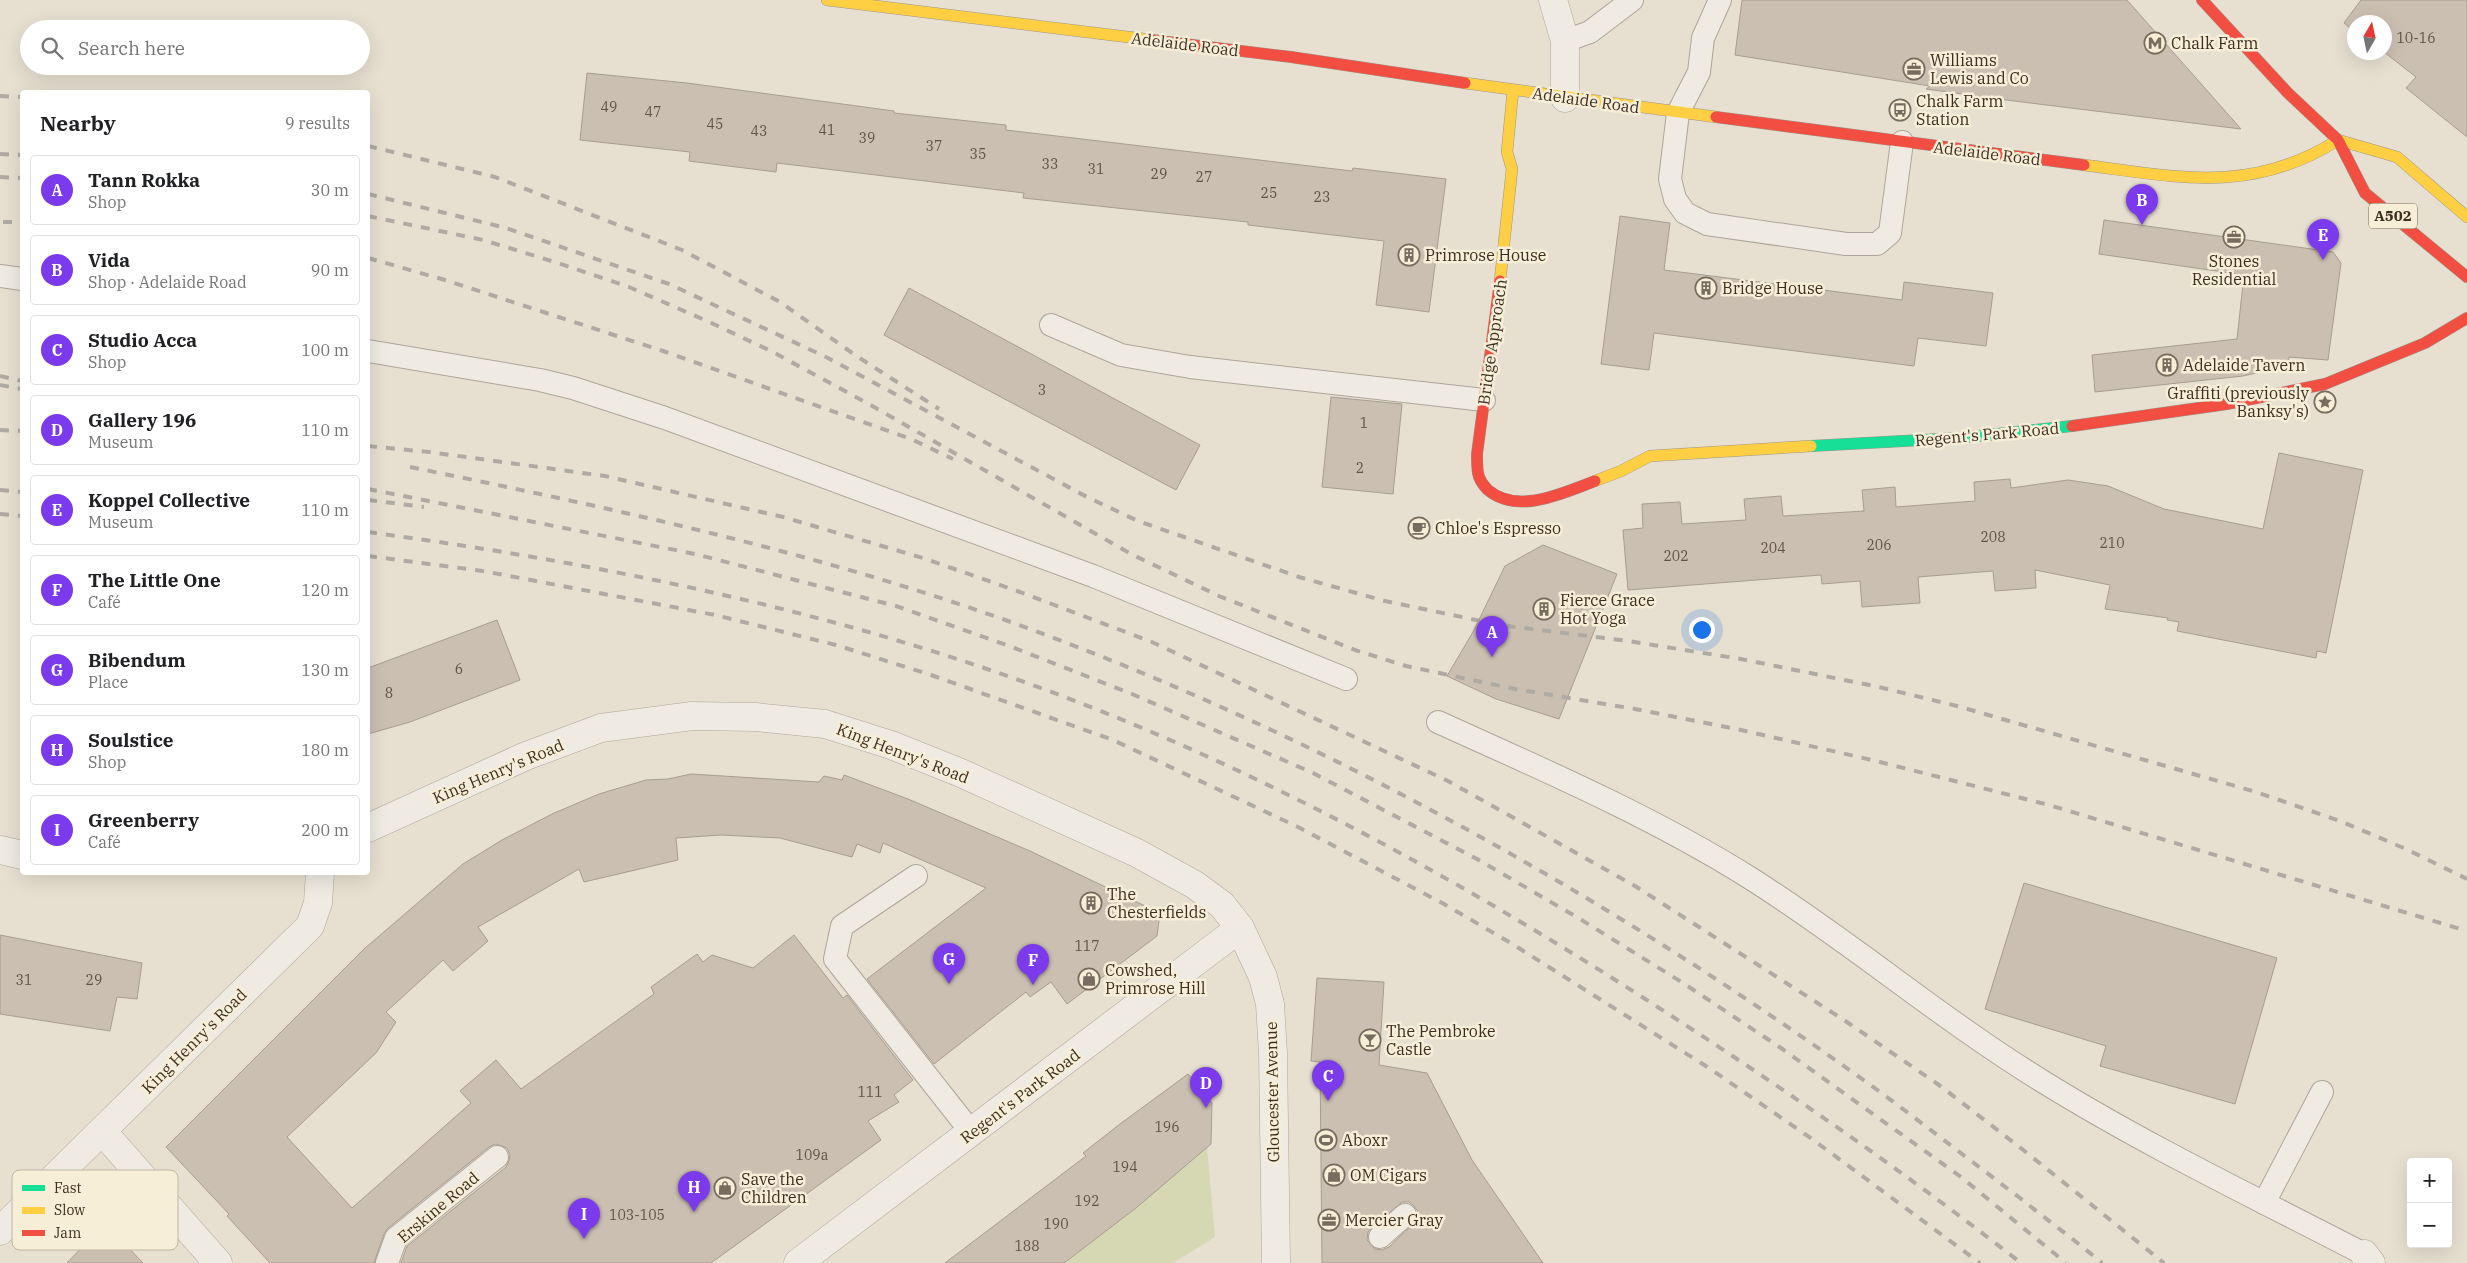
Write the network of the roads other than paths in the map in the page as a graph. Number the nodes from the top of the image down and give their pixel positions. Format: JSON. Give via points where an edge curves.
{"nodes":[{"id":1,"x":827,"y":0,"type":"edge"},
{"id":2,"x":1553,"y":0,"type":"edge"},
{"id":3,"x":1632,"y":0,"type":"edge"},
{"id":4,"x":1720,"y":0,"type":"edge"},
{"id":5,"x":2202,"y":0,"type":"edge"},
{"id":6,"x":1564,"y":41,"type":"junction"},
{"id":7,"x":1513,"y":90,"type":"junction"},
{"id":8,"x":1565,"y":98,"type":"junction"},
{"id":9,"x":1678,"y":113,"type":"junction"},
{"id":10,"x":2338,"y":140,"type":"junction"},
{"id":11,"x":1902,"y":142,"type":"junction"},
{"id":12,"x":2467,"y":216,"type":"edge"},
{"id":13,"x":0,"y":276,"type":"edge"},
{"id":14,"x":2467,"y":277,"type":"edge"},
{"id":15,"x":20,"y":279,"type":"edge"},
{"id":16,"x":2467,"y":318,"type":"edge"},
{"id":17,"x":1051,"y":325,"type":"dead end"},
{"id":18,"x":370,"y":351,"type":"edge"},
{"id":19,"x":1484,"y":400,"type":"junction"},
{"id":20,"x":1497,"y":497,"type":"joint"},
{"id":21,"x":1346,"y":679,"type":"dead end"},
{"id":22,"x":1438,"y":722,"type":"dead end"},
{"id":23,"x":370,"y":827,"type":"edge"},
{"id":24,"x":0,"y":850,"type":"edge"},
{"id":25,"x":20,"y":855,"type":"edge"},
{"id":26,"x":320,"y":875,"type":"edge"},
{"id":27,"x":916,"y":876,"type":"dead end"},
{"id":28,"x":1240,"y":928,"type":"junction"},
{"id":29,"x":2322,"y":1092,"type":"dead end"},
{"id":30,"x":103,"y":1132,"type":"junction"},
{"id":31,"x":972,"y":1133,"type":"junction"},
{"id":32,"x":497,"y":1158,"type":"dead end"},
{"id":33,"x":63,"y":1170,"type":"edge"},
{"id":34,"x":136,"y":1170,"type":"edge"},
{"id":35,"x":2264,"y":1203,"type":"junction"},
{"id":36,"x":1405,"y":1215,"type":"dead end"},
{"id":37,"x":178,"y":1217,"type":"edge"},
{"id":38,"x":12,"y":1219,"type":"edge"},
{"id":39,"x":0,"y":1231,"type":"edge"},
{"id":40,"x":1380,"y":1237,"type":"dead end"},
{"id":41,"x":2367,"y":1258,"type":"edge"},
{"id":42,"x":218,"y":1263,"type":"edge"},
{"id":43,"x":387,"y":1263,"type":"edge"},
{"id":44,"x":798,"y":1263,"type":"edge"},
{"id":45,"x":1276,"y":1263,"type":"edge"}],
"edges":[{"from":1,"to":7,"type":"main road","name":"Adelaide Road","via":[[1291,57]]},
{"from":2,"to":6,"type":"street"},
{"from":3,"to":6,"type":"lane","via":[[1590,32]]},
{"from":4,"to":9,"type":"lane","via":[[1703,38],[1698,72]]},
{"from":5,"to":10,"type":"main road","number":"A502","via":[[2288,93]]},
{"from":6,"to":8,"type":"street"},
{"from":7,"to":8,"type":"main road","name":"Adelaide Road"},
{"from":7,"to":19,"type":"main road","name":"Bridge Approach","via":[[1506,152],[1512,169]]},
{"from":8,"to":9,"type":"main road","name":"Adelaide Road"},
{"from":9,"to":11,"type":"main road","name":"Adelaide Road"},
{"from":9,"to":11,"type":"lane","via":[[1670,179],[1675,199],[1685,213],[1707,224],[1846,244],[1877,244],[1890,233]]},
{"from":10,"to":11,"type":"main road","name":"Adelaide Road","via":[[2295,163],[2230,177],[2194,180]]},
{"from":10,"to":12,"type":"main road","number":"A502","via":[[2396,157]]},
{"from":10,"to":14,"type":"main road","number":"A502","via":[[2365,193]]},
{"from":13,"to":15,"type":"lane"},
{"from":16,"to":20,"type":"main road","name":"Regent's Park Road","via":[[2425,343],[2325,384],[2242,402],[2075,426],[1959,438],[1650,456],[1621,471],[1539,500]]},
{"from":17,"to":19,"type":"lane","via":[[1122,355],[1190,366]]},
{"from":18,"to":21,"type":"lane","via":[[540,380],[665,418],[1093,576]]},
{"from":19,"to":20,"type":"main road","name":"Bridge Approach","via":[[1477,468],[1481,481]]},
{"from":22,"to":35,"type":"lane","via":[[1571,782],[1701,849],[1812,920],[2041,1081]]},
{"from":23,"to":28,"type":"street","name":"King Henry's Road","via":[[526,756],[601,728],[692,716],[755,717],[825,724],[891,745],[952,770],[1137,853],[1222,905]]},
{"from":24,"to":25,"type":"street"},
{"from":26,"to":30,"type":"street","name":"King Henry's Road","via":[[318,903],[310,926]]},
{"from":27,"to":31,"type":"lane","via":[[842,926],[835,959]]},
{"from":28,"to":31,"type":"street","name":"Regent's Park Road"},
{"from":28,"to":45,"type":"street","name":"Gloucester Avenue","via":[[1263,977],[1270,1004]]},
{"from":29,"to":35,"type":"lane"},
{"from":30,"to":33,"type":"street","name":"King Henry's Road"},
{"from":30,"to":34,"type":"street"},
{"from":31,"to":44,"type":"street","name":"Regent's Park Road"},
{"from":32,"to":43,"type":"lane","name":"Erskine Road","via":[[396,1238]]},
{"from":35,"to":41,"type":"lane"},
{"from":36,"to":40,"type":"lane"},
{"from":37,"to":42,"type":"street"},
{"from":38,"to":39,"type":"street","name":"King Henry's Road"}]}
